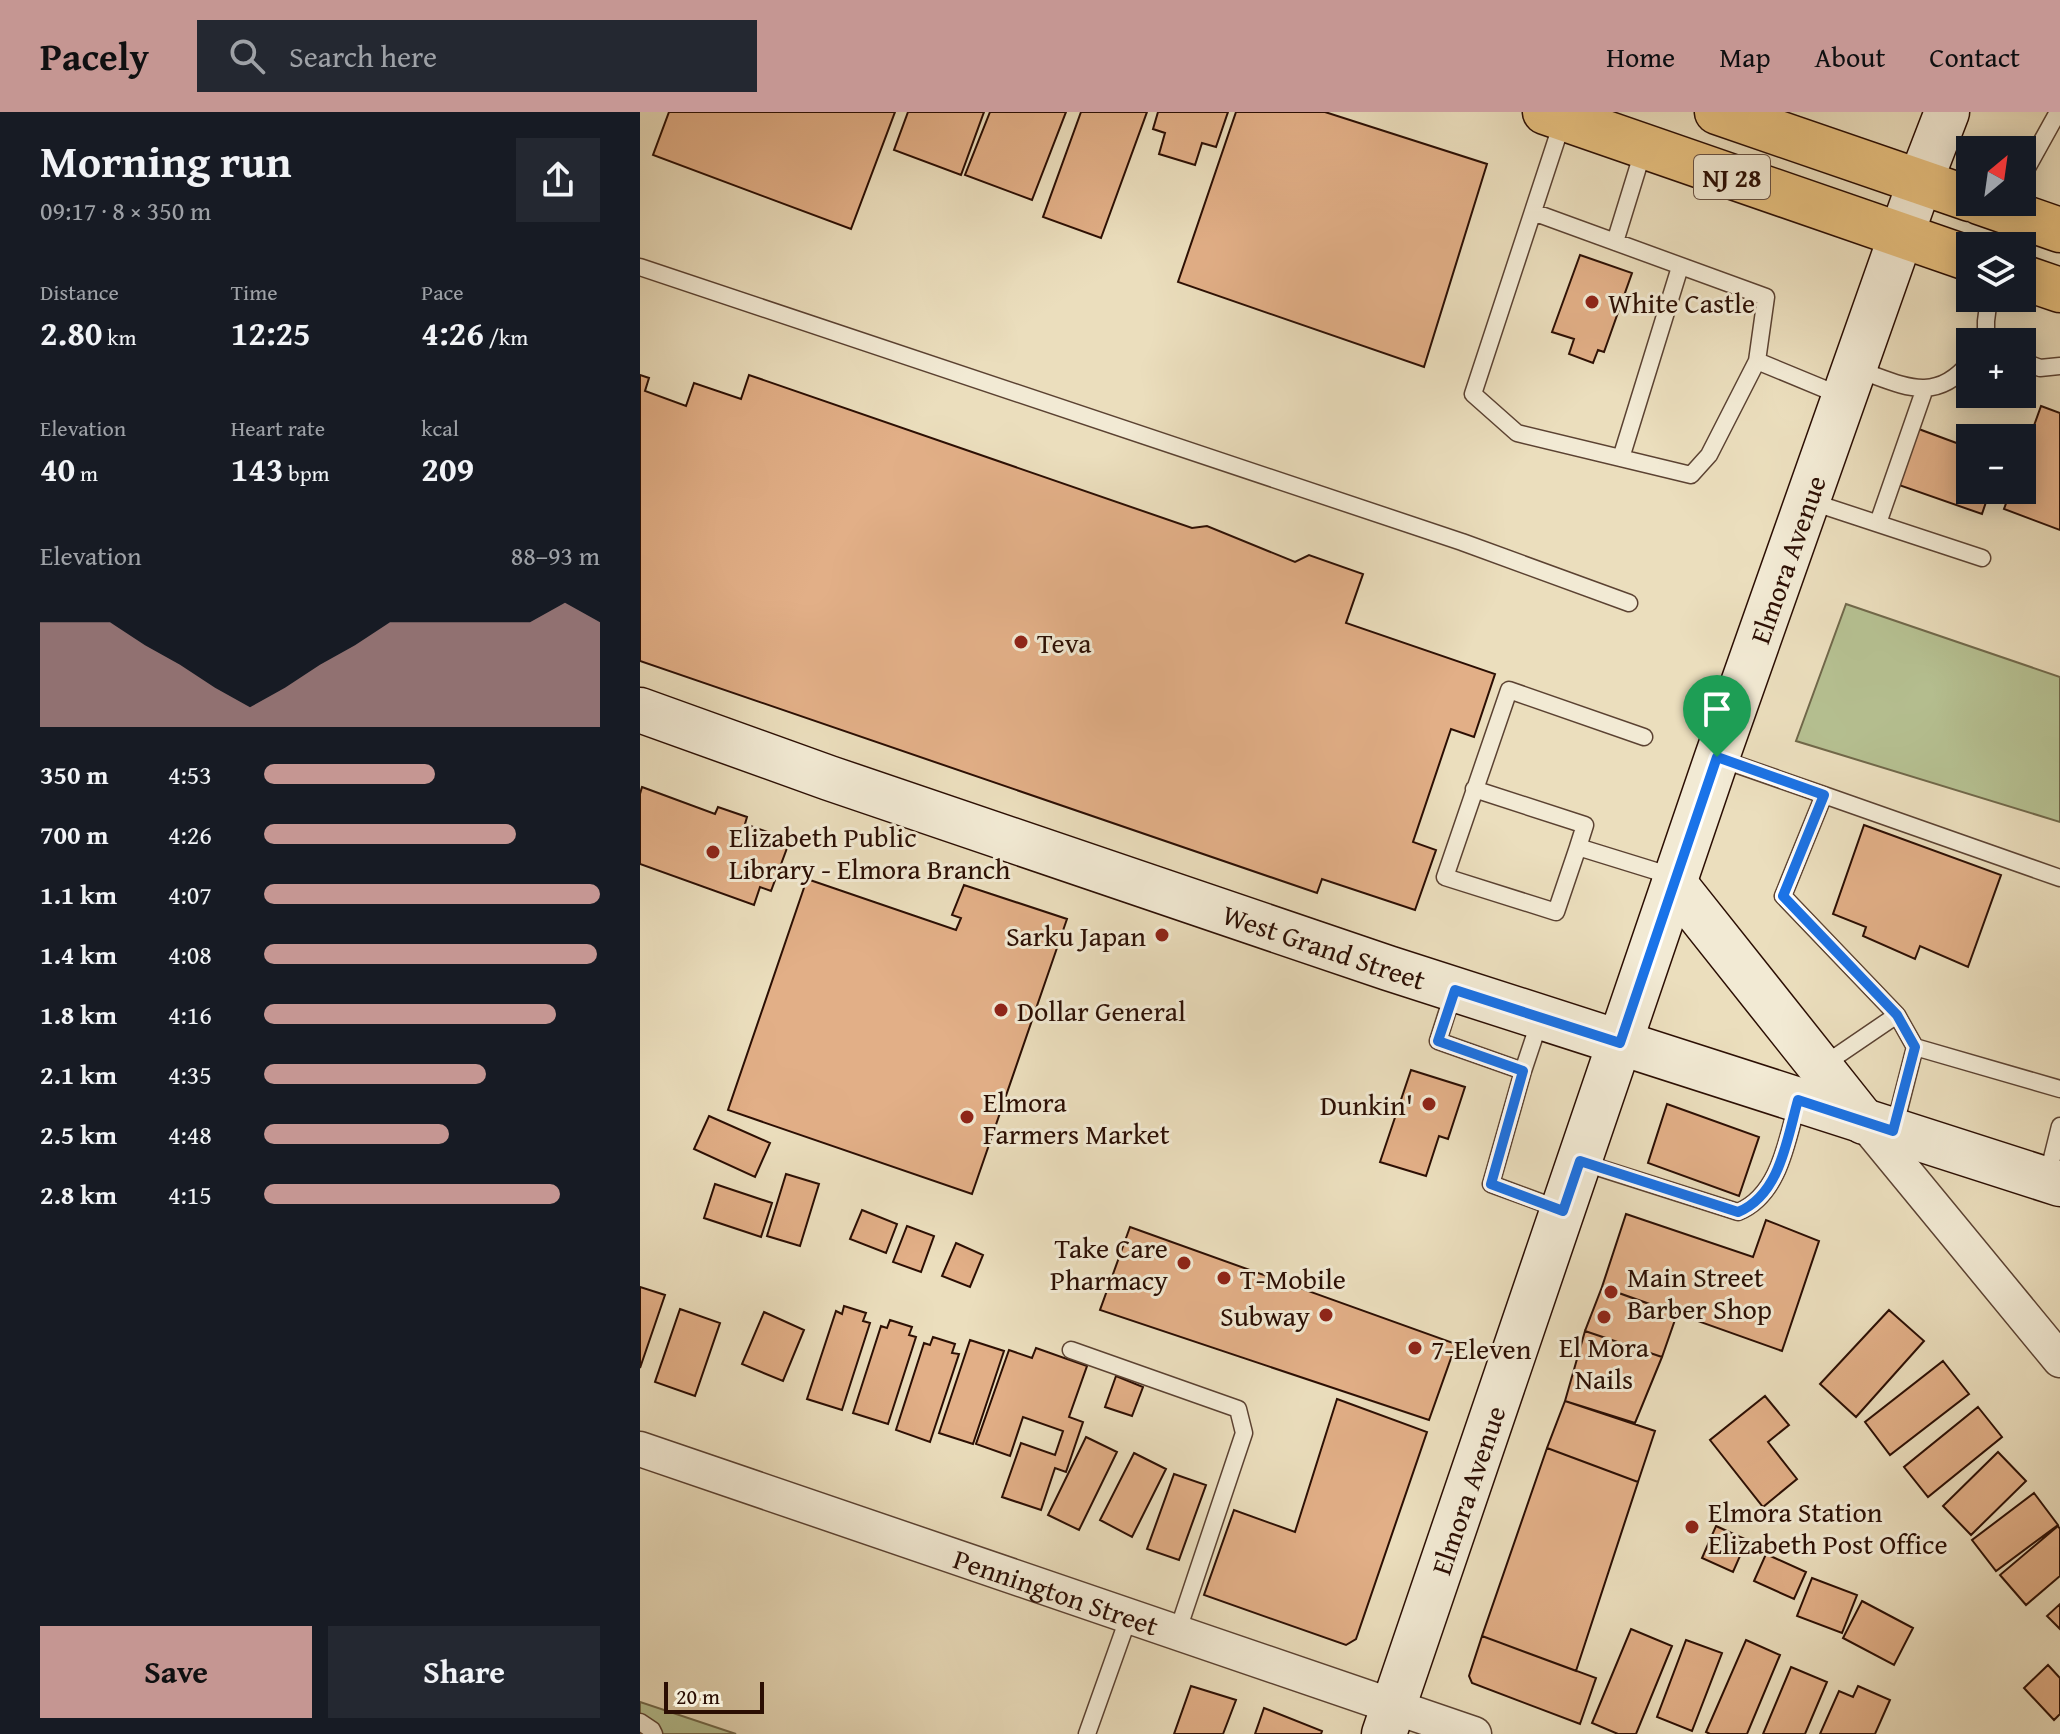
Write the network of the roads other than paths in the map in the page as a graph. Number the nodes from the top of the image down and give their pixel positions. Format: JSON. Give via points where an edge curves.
{"nodes":[{"id":1,"x":1717,"y":112,"type":"edge"},
{"id":2,"x":1947,"y":112,"type":"edge"},
{"id":3,"x":2058,"y":112,"type":"edge"},
{"id":4,"x":1554,"y":115,"type":"edge"},
{"id":5,"x":2036,"y":143,"type":"edge"},
{"id":6,"x":1644,"y":146,"type":"junction"},
{"id":7,"x":1920,"y":182,"type":"junction"},
{"id":8,"x":1956,"y":190,"type":"edge"},
{"id":9,"x":1533,"y":212,"type":"junction"},
{"id":10,"x":2032,"y":216,"type":"edge"},
{"id":11,"x":2060,"y":230,"type":"edge"},
{"id":12,"x":1901,"y":235,"type":"junction"},
{"id":13,"x":1615,"y":242,"type":"junction"},
{"id":14,"x":1956,"y":254,"type":"edge"},
{"id":15,"x":640,"y":267,"type":"edge"},
{"id":16,"x":1680,"y":267,"type":"junction"},
{"id":17,"x":2036,"y":282,"type":"edge"},
{"id":18,"x":2060,"y":290,"type":"edge"},
{"id":19,"x":1757,"y":361,"type":"junction"},
{"id":20,"x":2036,"y":366,"type":"edge"},
{"id":21,"x":2060,"y":366,"type":"edge"},
{"id":22,"x":1956,"y":378,"type":"edge"},
{"id":23,"x":1849,"y":383,"type":"junction"},
{"id":24,"x":1924,"y":391,"type":"junction"},
{"id":25,"x":1621,"y":458,"type":"junction"},
{"id":26,"x":1808,"y":500,"type":"junction"},
{"id":27,"x":1878,"y":523,"type":"junction"},
{"id":28,"x":1982,"y":558,"type":"dead end"},
{"id":29,"x":1629,"y":603,"type":"dead end"},
{"id":30,"x":640,"y":710,"type":"edge"},
{"id":31,"x":1644,"y":737,"type":"dead end"},
{"id":32,"x":1717,"y":757,"type":"junction"},
{"id":33,"x":1474,"y":789,"type":"junction"},
{"id":34,"x":1824,"y":795,"type":"junction"},
{"id":35,"x":1578,"y":847,"type":"junction"},
{"id":36,"x":2060,"y":878,"type":"edge"},
{"id":37,"x":1675,"y":880,"type":"junction"},
{"id":38,"x":1455,"y":990,"type":"junction"},
{"id":39,"x":1897,"y":1015,"type":"junction"},
{"id":40,"x":1540,"y":1017,"type":"junction"},
{"id":41,"x":1620,"y":1043,"type":"junction"},
{"id":42,"x":1915,"y":1047,"type":"junction"},
{"id":43,"x":1523,"y":1071,"type":"junction"},
{"id":44,"x":1809,"y":1084,"type":"junction"},
{"id":45,"x":2060,"y":1089,"type":"edge"},
{"id":46,"x":1878,"y":1126,"type":"junction"},
{"id":47,"x":2060,"y":1126,"type":"edge"},
{"id":48,"x":1580,"y":1161,"type":"junction"},
{"id":49,"x":2053,"y":1182,"type":"edge"},
{"id":50,"x":1563,"y":1211,"type":"junction"},
{"id":51,"x":1071,"y":1350,"type":"dead end"},
{"id":52,"x":2060,"y":1360,"type":"edge"},
{"id":53,"x":640,"y":1449,"type":"edge"},
{"id":54,"x":1129,"y":1616,"type":"junction"},
{"id":55,"x":1177,"y":1633,"type":"junction"},
{"id":56,"x":1389,"y":1720,"type":"edge"},
{"id":57,"x":640,"y":1722,"type":"edge"},
{"id":58,"x":654,"y":1734,"type":"edge"},
{"id":59,"x":1087,"y":1734,"type":"edge"},
{"id":60,"x":1474,"y":1734,"type":"edge"}],
"edges":[{"from":1,"to":7,"type":"main road","number":"NJ 28"},
{"from":2,"to":7,"type":"main road","name":"Elmora Avenue"},
{"from":3,"to":5,"type":"lane"},
{"from":4,"to":6,"type":"main road","number":"NJ 28"},
{"from":4,"to":9,"type":"lane"},
{"from":6,"to":12,"type":"main road","number":"NJ 28"},
{"from":6,"to":13,"type":"lane"},
{"from":7,"to":8,"type":"main road","number":"NJ 28"},
{"from":7,"to":12,"type":"main road","name":"Elmora Avenue"},
{"from":9,"to":13,"type":"lane"},
{"from":9,"to":25,"type":"lane","via":[[1473,394],[1517,433]]},
{"from":10,"to":11,"type":"main road","number":"NJ 28"},
{"from":12,"to":14,"type":"main road","number":"NJ 28"},
{"from":12,"to":23,"type":"main road","name":"Elmora Avenue"},
{"from":13,"to":16,"type":"lane"},
{"from":15,"to":29,"type":"lane","via":[[1462,542]]},
{"from":16,"to":19,"type":"lane","via":[[1766,297]]},
{"from":16,"to":25,"type":"lane"},
{"from":17,"to":18,"type":"main road"},
{"from":19,"to":23,"type":"lane"},
{"from":19,"to":25,"type":"lane","via":[[1709,455],[1691,475]]},
{"from":20,"to":21,"type":"lane"},
{"from":22,"to":24,"type":"lane"},
{"from":23,"to":24,"type":"lane"},
{"from":23,"to":26,"type":"main road","name":"Elmora Avenue"},
{"from":24,"to":27,"type":"lane"},
{"from":26,"to":27,"type":"lane"},
{"from":26,"to":32,"type":"main road","name":"Elmora Avenue"},
{"from":27,"to":28,"type":"lane"},
{"from":30,"to":38,"type":"main road","name":"West Grand Street"},
{"from":31,"to":33,"type":"lane","via":[[1509,690]]},
{"from":32,"to":34,"type":"lane"},
{"from":32,"to":37,"type":"main road","name":"Elmora Avenue"},
{"from":33,"to":35,"type":"lane","via":[[1585,825]]},
{"from":33,"to":35,"type":"lane","via":[[1445,877],[1556,912]]},
{"from":34,"to":36,"type":"lane"},
{"from":34,"to":39,"type":"lane","via":[[1783,896]]},
{"from":35,"to":37,"type":"lane"},
{"from":37,"to":41,"type":"main road","name":"Elmora Avenue"},
{"from":37,"to":44,"type":"main road"},
{"from":38,"to":40,"type":"main road","name":"West Grand Street"},
{"from":38,"to":43,"type":"lane","via":[[1438,1041]]},
{"from":39,"to":42,"type":"lane"},
{"from":39,"to":44,"type":"lane"},
{"from":40,"to":41,"type":"main road","name":"West Grand Street"},
{"from":40,"to":43,"type":"lane"},
{"from":41,"to":44,"type":"main road","name":"West Grand Street"},
{"from":41,"to":48,"type":"main road","name":"Elmora Avenue"},
{"from":42,"to":45,"type":"lane"},
{"from":42,"to":46,"type":"lane"},
{"from":43,"to":50,"type":"lane","via":[[1491,1184]]},
{"from":44,"to":46,"type":"main road","name":"West Grand Street"},
{"from":44,"to":48,"type":"lane","via":[[1765,1193],[1738,1212]]},
{"from":46,"to":49,"type":"main road","name":"West Grand Street"},
{"from":46,"to":52,"type":"street"},
{"from":47,"to":49,"type":"lane"},
{"from":48,"to":50,"type":"main road","name":"Elmora Avenue"},
{"from":50,"to":56,"type":"main road","name":"Elmora Avenue"},
{"from":51,"to":55,"type":"lane","via":[[1238,1409],[1244,1433]]},
{"from":53,"to":54,"type":"street","name":"Pennington Street"},
{"from":54,"to":55,"type":"street","name":"Pennington Street"},
{"from":54,"to":59,"type":"lane"},
{"from":55,"to":56,"type":"street","name":"Pennington Street"},
{"from":56,"to":60,"type":"street","name":"Pennington Street"},
{"from":57,"to":58,"type":"lane"}]}
